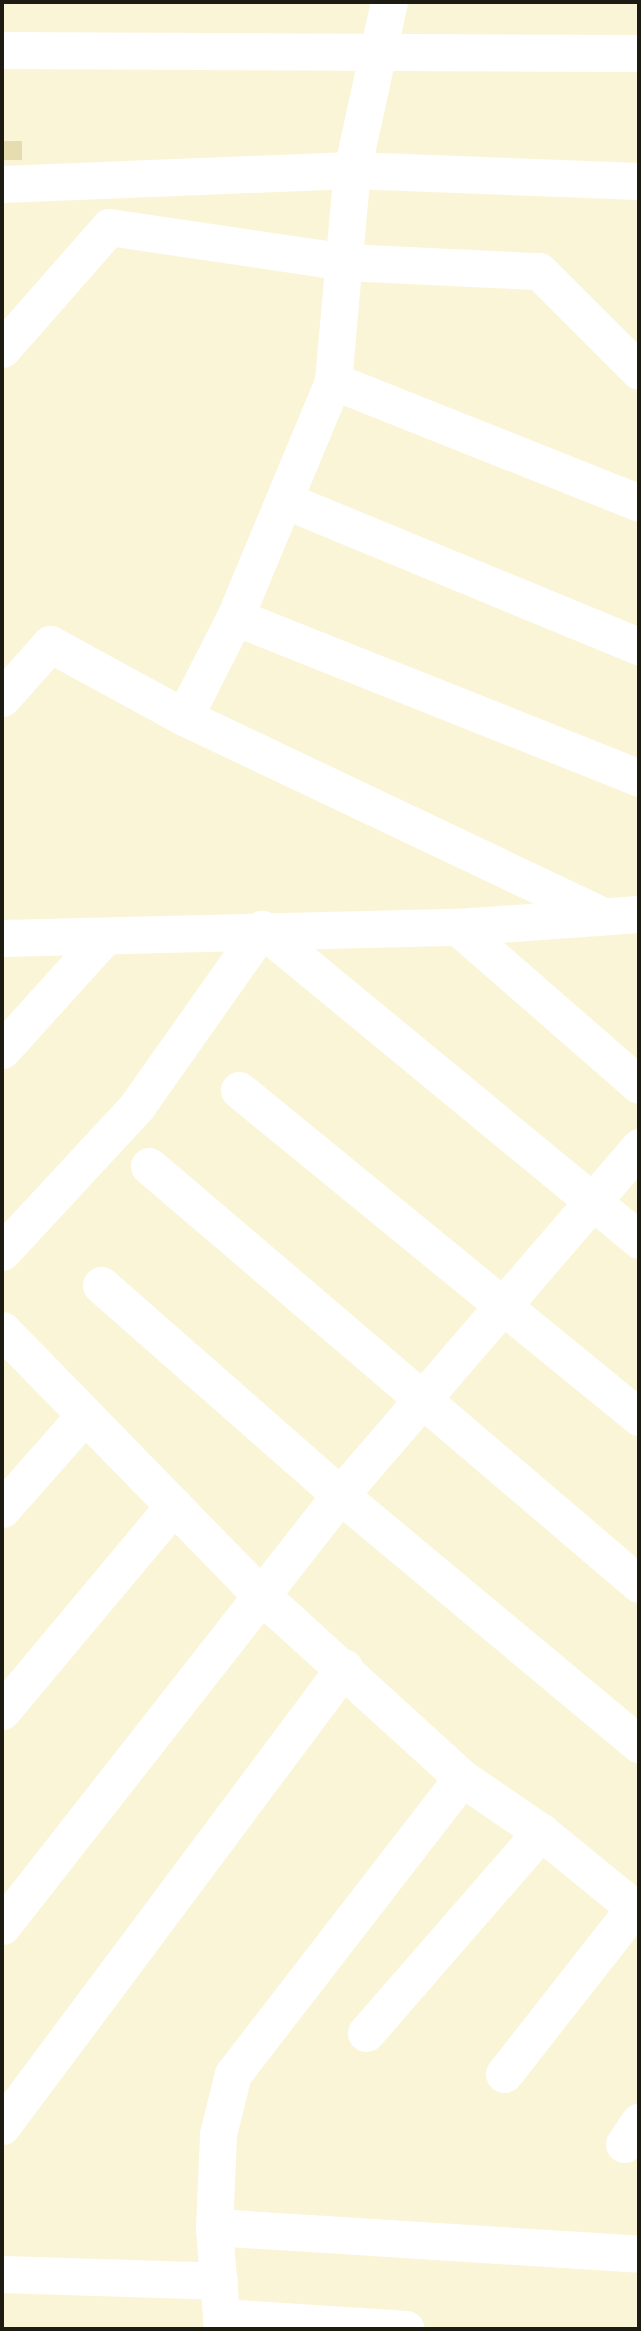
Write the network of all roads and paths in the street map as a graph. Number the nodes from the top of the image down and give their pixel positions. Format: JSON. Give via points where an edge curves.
{"nodes":[{"id":1,"x":389,"y":2,"type":"edge"},
{"id":2,"x":2,"y":50,"type":"edge"},
{"id":3,"x":381,"y":51,"type":"junction"},
{"id":4,"x":639,"y":52,"type":"edge"},
{"id":5,"x":352,"y":170,"type":"junction"},
{"id":6,"x":639,"y":181,"type":"edge"},
{"id":7,"x":3,"y":186,"type":"edge"},
{"id":8,"x":345,"y":262,"type":"junction"},
{"id":9,"x":2,"y":349,"type":"edge"},
{"id":10,"x":639,"y":366,"type":"edge"},
{"id":11,"x":333,"y":381,"type":"junction"},
{"id":12,"x":284,"y":500,"type":"junction"},
{"id":13,"x":639,"y":503,"type":"edge"},
{"id":14,"x":235,"y":617,"type":"junction"},
{"id":15,"x":639,"y":646,"type":"edge"},
{"id":16,"x":3,"y":695,"type":"edge"},
{"id":17,"x":184,"y":717,"type":"junction"},
{"id":18,"x":639,"y":778,"type":"edge"},
{"id":19,"x":599,"y":914,"type":"junction"},
{"id":20,"x":639,"y":914,"type":"edge"},
{"id":21,"x":458,"y":927,"type":"junction"},
{"id":22,"x":262,"y":929,"type":"junction"},
{"id":23,"x":105,"y":936,"type":"junction"},
{"id":24,"x":2,"y":938,"type":"edge"},
{"id":25,"x":2,"y":1050,"type":"edge"},
{"id":26,"x":639,"y":1085,"type":"edge"},
{"id":27,"x":239,"y":1090,"type":"dead end"},
{"id":28,"x":639,"y":1146,"type":"edge"},
{"id":29,"x":149,"y":1166,"type":"dead end"},
{"id":30,"x":592,"y":1201,"type":"junction"},
{"id":31,"x":639,"y":1240,"type":"edge"},
{"id":32,"x":2,"y":1252,"type":"edge"},
{"id":33,"x":101,"y":1285,"type":"dead end"},
{"id":34,"x":504,"y":1305,"type":"junction"},
{"id":35,"x":2,"y":1330,"type":"edge"},
{"id":36,"x":421,"y":1401,"type":"junction"},
{"id":37,"x":83,"y":1416,"type":"junction"},
{"id":38,"x":639,"y":1417,"type":"edge"},
{"id":39,"x":340,"y":1495,"type":"junction"},
{"id":40,"x":174,"y":1505,"type":"junction"},
{"id":41,"x":2,"y":1509,"type":"edge"},
{"id":42,"x":639,"y":1584,"type":"edge"},
{"id":43,"x":261,"y":1595,"type":"junction"},
{"id":44,"x":344,"y":1668,"type":"junction"},
{"id":45,"x":2,"y":1711,"type":"edge"},
{"id":46,"x":639,"y":1744,"type":"edge"},
{"id":47,"x":462,"y":1778,"type":"junction"},
{"id":48,"x":541,"y":1832,"type":"junction"},
{"id":49,"x":637,"y":1910,"type":"edge"},
{"id":50,"x":2,"y":1926,"type":"edge"},
{"id":51,"x":366,"y":2033,"type":"dead end"},
{"id":52,"x":504,"y":2074,"type":"dead end"},
{"id":53,"x":2,"y":2126,"type":"edge"},
{"id":54,"x":214,"y":2227,"type":"junction"},
{"id":55,"x":639,"y":2254,"type":"edge"},
{"id":56,"x":2,"y":2274,"type":"edge"},
{"id":57,"x":219,"y":2281,"type":"junction"},
{"id":58,"x":222,"y":2323,"type":"edge"},
{"id":59,"x":406,"y":2329,"type":"edge"}],
"edges":[{"from":1,"to":3,"type":"street"},
{"from":2,"to":3,"type":"street"},
{"from":3,"to":4,"type":"street"},
{"from":3,"to":5,"type":"street"},
{"from":5,"to":6,"type":"street"},
{"from":5,"to":7,"type":"street"},
{"from":5,"to":8,"type":"street"},
{"from":8,"to":9,"type":"street","via":[[109,227]]},
{"from":8,"to":10,"type":"street","via":[[539,271]]},
{"from":8,"to":11,"type":"street"},
{"from":11,"to":12,"type":"street"},
{"from":11,"to":13,"type":"street"},
{"from":12,"to":14,"type":"street"},
{"from":12,"to":15,"type":"street"},
{"from":14,"to":17,"type":"street"},
{"from":14,"to":18,"type":"street"},
{"from":16,"to":17,"type":"street","via":[[50,644]]},
{"from":17,"to":19,"type":"street"},
{"from":19,"to":20,"type":"street"},
{"from":19,"to":21,"type":"street"},
{"from":21,"to":22,"type":"street"},
{"from":21,"to":26,"type":"street"},
{"from":22,"to":23,"type":"street"},
{"from":22,"to":30,"type":"street"},
{"from":22,"to":32,"type":"street","via":[[137,1106]]},
{"from":23,"to":24,"type":"street"},
{"from":23,"to":25,"type":"street"},
{"from":27,"to":34,"type":"street"},
{"from":28,"to":30,"type":"street"},
{"from":29,"to":36,"type":"street"},
{"from":30,"to":31,"type":"street"},
{"from":30,"to":34,"type":"street"},
{"from":33,"to":39,"type":"street"},
{"from":34,"to":36,"type":"street"},
{"from":34,"to":38,"type":"street"},
{"from":35,"to":37,"type":"street"},
{"from":36,"to":39,"type":"street"},
{"from":36,"to":42,"type":"street"},
{"from":37,"to":40,"type":"street"},
{"from":37,"to":41,"type":"street"},
{"from":39,"to":43,"type":"street"},
{"from":39,"to":46,"type":"street"},
{"from":40,"to":43,"type":"street"},
{"from":40,"to":45,"type":"street"},
{"from":43,"to":44,"type":"street"},
{"from":43,"to":50,"type":"street"},
{"from":44,"to":47,"type":"street"},
{"from":44,"to":53,"type":"street"},
{"from":47,"to":48,"type":"street"},
{"from":47,"to":54,"type":"street","via":[[233,2074],[219,2134]]},
{"from":48,"to":49,"type":"street"},
{"from":48,"to":51,"type":"street"},
{"from":49,"to":52,"type":"street"},
{"from":54,"to":55,"type":"street"},
{"from":54,"to":57,"type":"street"},
{"from":56,"to":57,"type":"street"},
{"from":57,"to":58,"type":"street"},
{"from":58,"to":59,"type":"street"}]}
